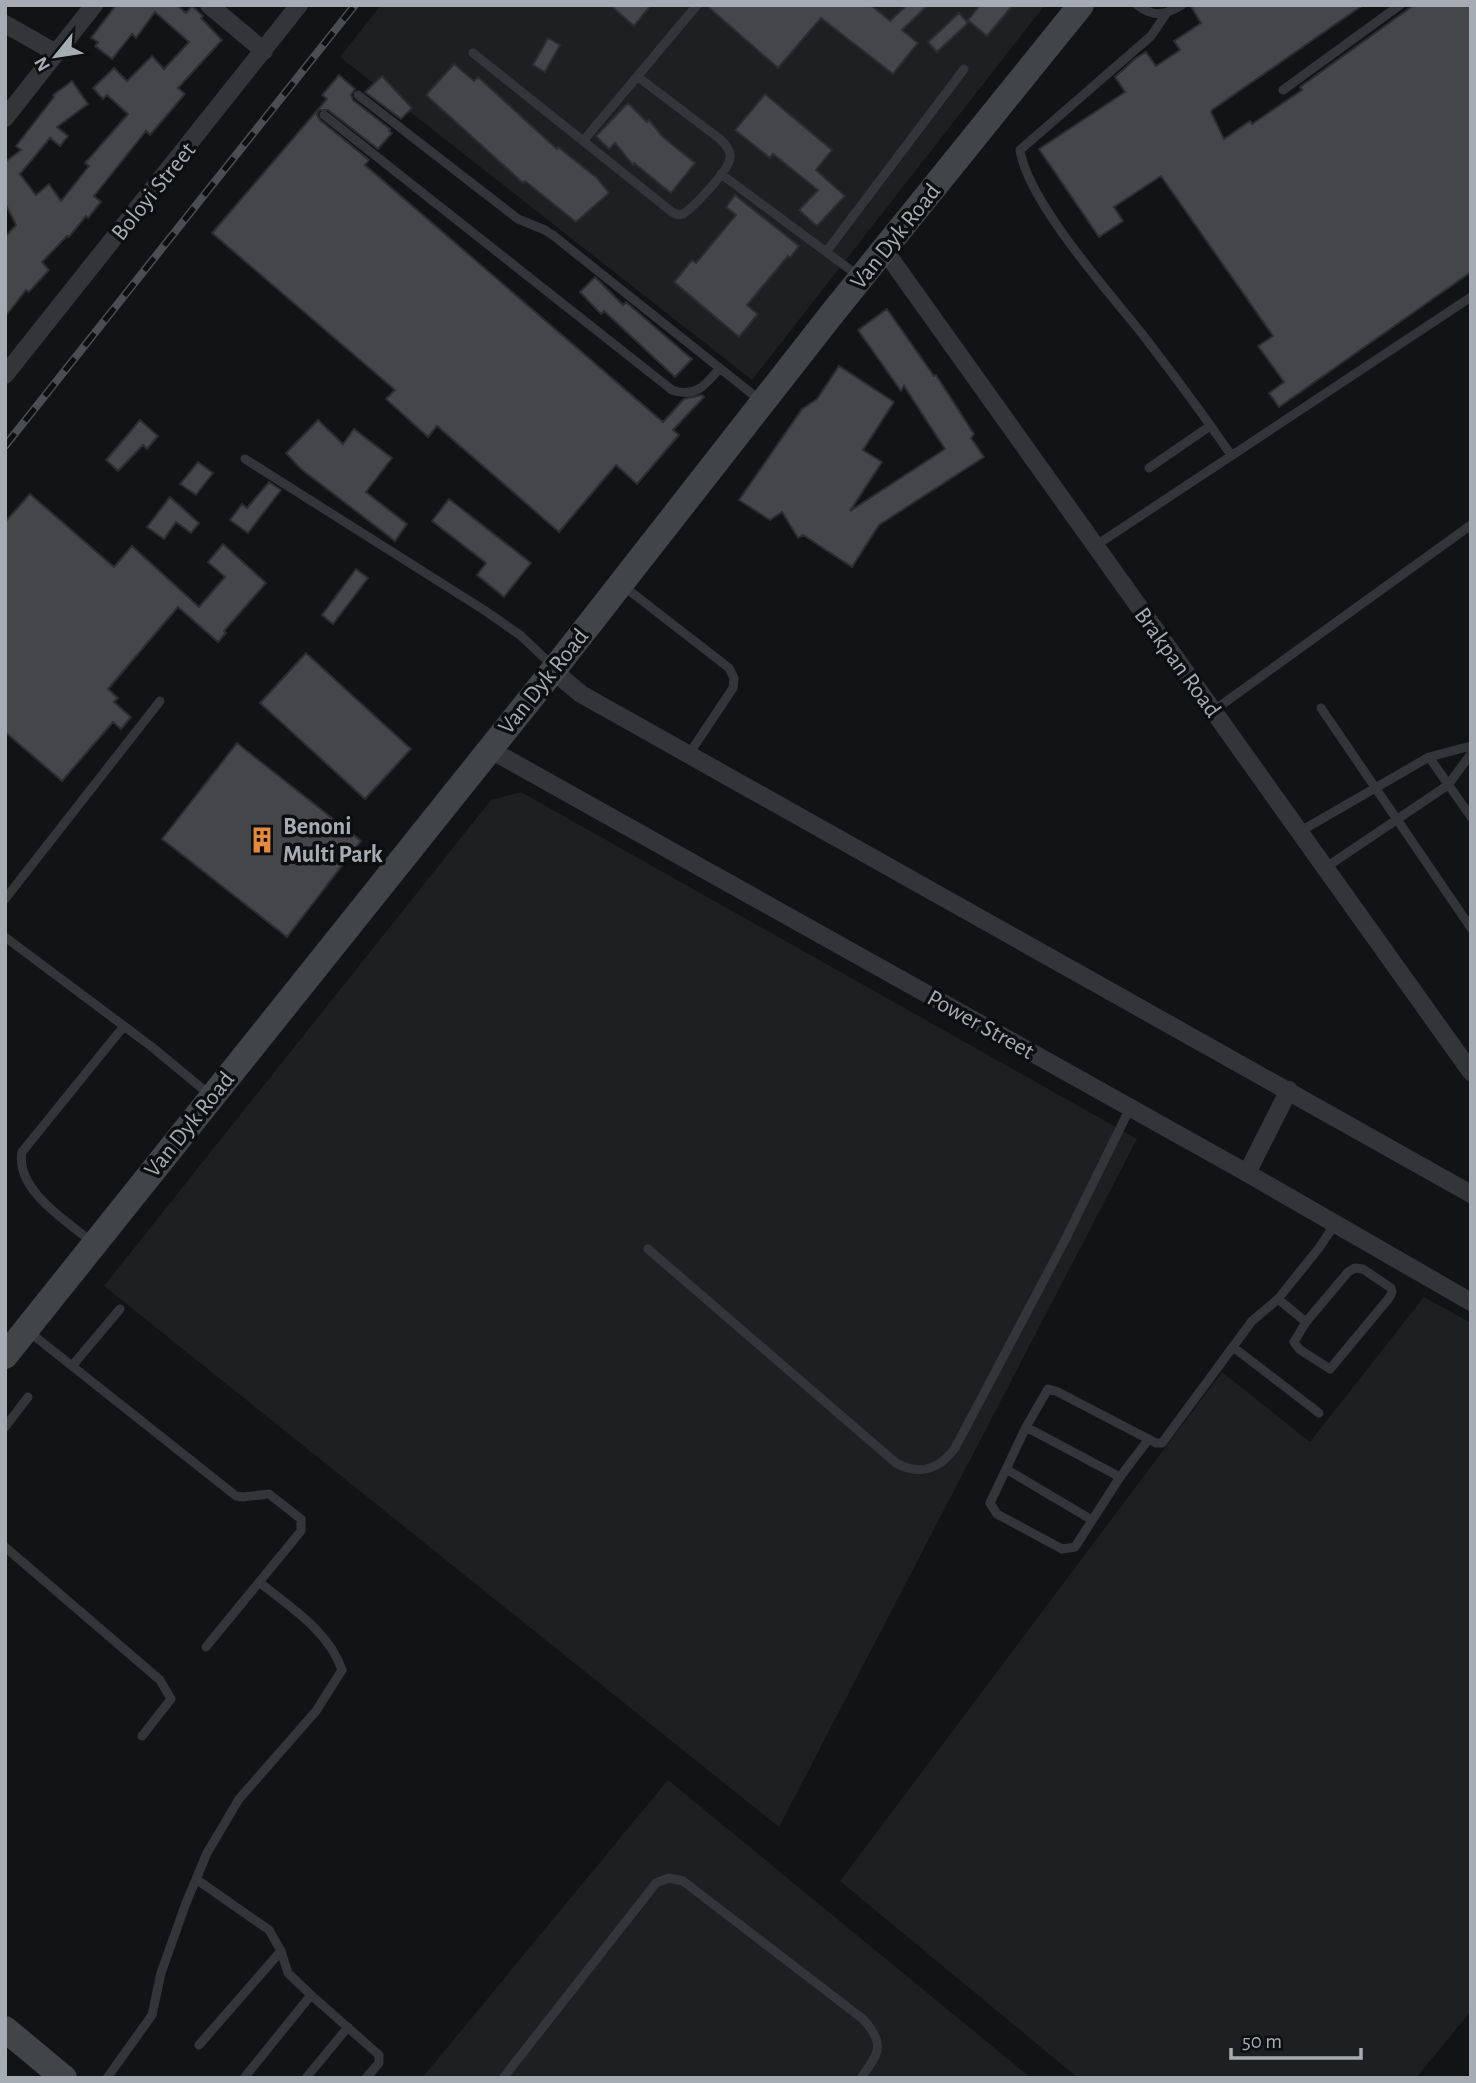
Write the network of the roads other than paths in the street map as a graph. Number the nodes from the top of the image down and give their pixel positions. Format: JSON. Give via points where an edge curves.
{"nodes":[{"id":1,"x":94,"y":5,"type":"edge"},
{"id":2,"x":209,"y":5,"type":"edge"},
{"id":3,"x":299,"y":5,"type":"edge"},
{"id":4,"x":697,"y":5,"type":"edge"},
{"id":5,"x":1081,"y":5,"type":"edge"},
{"id":6,"x":1137,"y":5,"type":"edge"},
{"id":7,"x":1182,"y":5,"type":"edge"},
{"id":8,"x":1400,"y":5,"type":"edge"},
{"id":9,"x":1166,"y":13,"type":"junction"},
{"id":10,"x":5,"y":24,"type":"edge"},
{"id":11,"x":264,"y":51,"type":"junction"},
{"id":12,"x":473,"y":52,"type":"dead end"},
{"id":13,"x":56,"y":53,"type":"junction"},
{"id":14,"x":964,"y":69,"type":"dead end"},
{"id":15,"x":638,"y":76,"type":"junction"},
{"id":16,"x":1283,"y":90,"type":"dead end"},
{"id":17,"x":358,"y":95,"type":"dead end"},
{"id":18,"x":324,"y":114,"type":"dead end"},
{"id":19,"x":5,"y":118,"type":"edge"},
{"id":20,"x":584,"y":140,"type":"junction"},
{"id":21,"x":721,"y":174,"type":"junction"},
{"id":22,"x":885,"y":251,"type":"junction"},
{"id":23,"x":826,"y":252,"type":"junction"},
{"id":24,"x":861,"y":278,"type":"junction"},
{"id":25,"x":1471,"y":297,"type":"edge"},
{"id":26,"x":719,"y":369,"type":"junction"},
{"id":27,"x":6,"y":371,"type":"edge"},
{"id":28,"x":762,"y":402,"type":"junction"},
{"id":29,"x":1210,"y":426,"type":"junction"},
{"id":30,"x":1231,"y":455,"type":"junction"},
{"id":31,"x":245,"y":459,"type":"dead end"},
{"id":32,"x":1149,"y":468,"type":"dead end"},
{"id":33,"x":1471,"y":525,"type":"edge"},
{"id":34,"x":1095,"y":546,"type":"junction"},
{"id":35,"x":620,"y":584,"type":"junction"},
{"id":36,"x":555,"y":668,"type":"junction"},
{"id":37,"x":160,"y":701,"type":"dead end"},
{"id":38,"x":1321,"y":708,"type":"dead end"},
{"id":39,"x":1213,"y":711,"type":"junction"},
{"id":40,"x":1471,"y":746,"type":"edge"},
{"id":41,"x":489,"y":749,"type":"junction"},
{"id":42,"x":689,"y":754,"type":"junction"},
{"id":43,"x":1471,"y":754,"type":"edge"},
{"id":44,"x":1429,"y":757,"type":"junction"},
{"id":45,"x":1448,"y":785,"type":"junction"},
{"id":46,"x":1374,"y":788,"type":"junction"},
{"id":47,"x":1471,"y":817,"type":"edge"},
{"id":48,"x":1397,"y":820,"type":"junction"},
{"id":49,"x":1299,"y":832,"type":"junction"},
{"id":50,"x":1325,"y":867,"type":"junction"},
{"id":51,"x":5,"y":899,"type":"edge"},
{"id":52,"x":1471,"y":928,"type":"edge"},
{"id":53,"x":5,"y":937,"type":"edge"},
{"id":54,"x":124,"y":1026,"type":"junction"},
{"id":55,"x":1471,"y":1072,"type":"edge"},
{"id":56,"x":1289,"y":1090,"type":"junction"},
{"id":57,"x":212,"y":1096,"type":"junction"},
{"id":58,"x":1130,"y":1108,"type":"junction"},
{"id":59,"x":1247,"y":1173,"type":"junction"},
{"id":60,"x":1471,"y":1194,"type":"edge"},
{"id":61,"x":1335,"y":1224,"type":"junction"},
{"id":62,"x":94,"y":1244,"type":"junction"},
{"id":63,"x":648,"y":1249,"type":"dead end"},
{"id":64,"x":1278,"y":1299,"type":"junction"},
{"id":65,"x":1471,"y":1303,"type":"edge"},
{"id":66,"x":120,"y":1309,"type":"dead end"},
{"id":67,"x":1306,"y":1322,"type":"junction"},
{"id":68,"x":27,"y":1330,"type":"junction"},
{"id":69,"x":1233,"y":1347,"type":"junction"},
{"id":70,"x":5,"y":1356,"type":"edge"},
{"id":71,"x":72,"y":1366,"type":"junction"},
{"id":72,"x":28,"y":1397,"type":"dead end"},
{"id":73,"x":1319,"y":1413,"type":"dead end"},
{"id":74,"x":5,"y":1427,"type":"edge"},
{"id":75,"x":1026,"y":1427,"type":"junction"},
{"id":76,"x":1148,"y":1440,"type":"junction"},
{"id":77,"x":1006,"y":1469,"type":"junction"},
{"id":78,"x":1120,"y":1477,"type":"junction"},
{"id":79,"x":1092,"y":1520,"type":"junction"},
{"id":80,"x":5,"y":1547,"type":"edge"},
{"id":81,"x":259,"y":1582,"type":"junction"},
{"id":82,"x":206,"y":1647,"type":"dead end"},
{"id":83,"x":142,"y":1735,"type":"dead end"},
{"id":84,"x":196,"y":1879,"type":"junction"},
{"id":85,"x":281,"y":1951,"type":"junction"},
{"id":86,"x":311,"y":1995,"type":"junction"},
{"id":87,"x":348,"y":2026,"type":"junction"},
{"id":88,"x":5,"y":2029,"type":"edge"},
{"id":89,"x":199,"y":2045,"type":"dead end"},
{"id":90,"x":64,"y":2078,"type":"edge"},
{"id":91,"x":107,"y":2078,"type":"edge"},
{"id":92,"x":244,"y":2078,"type":"edge"},
{"id":93,"x":306,"y":2078,"type":"edge"},
{"id":94,"x":366,"y":2078,"type":"edge"},
{"id":95,"x":503,"y":2078,"type":"edge"},
{"id":96,"x":861,"y":2078,"type":"edge"}],
"edges":[{"from":1,"to":13,"type":"street"},
{"from":2,"to":11,"type":"street"},
{"from":3,"to":11,"type":"street","name":"Boloyi Street"},
{"from":4,"to":15,"type":"lane"},
{"from":5,"to":22,"type":"main road","name":"Van Dyk Road"},
{"from":6,"to":9,"type":"lane","via":[[1151,15]]},
{"from":7,"to":9,"type":"lane"},
{"from":8,"to":16,"type":"lane"},
{"from":9,"to":29,"type":"lane","via":[[1151,36],[1020,150],[1029,179],[1064,234]]},
{"from":10,"to":13,"type":"street"},
{"from":11,"to":27,"type":"street","name":"Boloyi Street"},
{"from":12,"to":20,"type":"lane"},
{"from":13,"to":19,"type":"street"},
{"from":14,"to":23,"type":"lane"},
{"from":15,"to":20,"type":"lane"},
{"from":15,"to":21,"type":"lane","via":[[726,145],[730,160]]},
{"from":17,"to":26,"type":"lane","via":[[518,219],[554,236]]},
{"from":18,"to":26,"type":"lane","via":[[672,390],[699,390]]},
{"from":20,"to":21,"type":"lane","via":[[678,215],[688,211]]},
{"from":21,"to":23,"type":"lane"},
{"from":22,"to":24,"type":"main road","name":"Van Dyk Road"},
{"from":22,"to":34,"type":"street","name":"Brakpan Road"},
{"from":23,"to":24,"type":"lane"},
{"from":24,"to":28,"type":"main road","name":"Van Dyk Road"},
{"from":25,"to":30,"type":"lane"},
{"from":26,"to":28,"type":"lane"},
{"from":28,"to":35,"type":"main road","name":"Van Dyk Road"},
{"from":29,"to":30,"type":"lane"},
{"from":29,"to":32,"type":"lane"},
{"from":30,"to":34,"type":"lane"},
{"from":31,"to":36,"type":"lane","via":[[484,610]]},
{"from":33,"to":39,"type":"lane"},
{"from":34,"to":39,"type":"street","name":"Brakpan Road"},
{"from":35,"to":36,"type":"main road","name":"Van Dyk Road"},
{"from":35,"to":42,"type":"lane","via":[[729,668],[734,678],[733,688]]},
{"from":36,"to":41,"type":"main road","name":"Van Dyk Road"},
{"from":36,"to":42,"type":"street","via":[[581,694]]},
{"from":37,"to":51,"type":"lane"},
{"from":38,"to":46,"type":"lane"},
{"from":39,"to":49,"type":"street","name":"Brakpan Road"},
{"from":40,"to":44,"type":"lane"},
{"from":41,"to":57,"type":"main road","name":"Van Dyk Road"},
{"from":41,"to":58,"type":"street","name":"Power Street"},
{"from":42,"to":56,"type":"street"},
{"from":43,"to":45,"type":"lane"},
{"from":44,"to":45,"type":"lane"},
{"from":44,"to":46,"type":"lane"},
{"from":45,"to":47,"type":"lane"},
{"from":45,"to":48,"type":"lane"},
{"from":46,"to":48,"type":"lane"},
{"from":46,"to":49,"type":"lane"},
{"from":48,"to":50,"type":"lane"},
{"from":48,"to":52,"type":"lane"},
{"from":49,"to":50,"type":"street","name":"Brakpan Road"},
{"from":50,"to":55,"type":"street","name":"Brakpan Road"},
{"from":53,"to":54,"type":"lane"},
{"from":54,"to":57,"type":"lane"},
{"from":54,"to":62,"type":"lane","via":[[22,1152],[20,1161],[30,1188]]},
{"from":56,"to":59,"type":"street"},
{"from":56,"to":60,"type":"street"},
{"from":57,"to":62,"type":"main road","name":"Van Dyk Road"},
{"from":58,"to":59,"type":"street","name":"Power Street"},
{"from":58,"to":63,"type":"lane","via":[[955,1448],[938,1466],[926,1470],[896,1463]]},
{"from":59,"to":61,"type":"street","name":"Power Street"},
{"from":61,"to":64,"type":"lane"},
{"from":61,"to":65,"type":"street","name":"Power Street"},
{"from":62,"to":68,"type":"main road","name":"Van Dyk Road"},
{"from":64,"to":67,"type":"lane"},
{"from":64,"to":69,"type":"lane","via":[[1252,1321]]},
{"from":66,"to":71,"type":"lane"},
{"from":67,"to":67,"type":"lane","via":[[1355,1268],[1391,1288],[1389,1298],[1330,1369],[1294,1342]]},
{"from":68,"to":70,"type":"main road","name":"Van Dyk Road"},
{"from":68,"to":71,"type":"lane"},
{"from":69,"to":73,"type":"lane"},
{"from":69,"to":76,"type":"lane","via":[[1167,1438],[1162,1443]]},
{"from":71,"to":81,"type":"lane","via":[[236,1496],[270,1494],[300,1520],[301,1531]]},
{"from":72,"to":74,"type":"lane"},
{"from":75,"to":76,"type":"lane","via":[[1045,1391],[1051,1389]]},
{"from":75,"to":77,"type":"lane"},
{"from":75,"to":78,"type":"lane"},
{"from":76,"to":78,"type":"lane"},
{"from":77,"to":79,"type":"lane"},
{"from":77,"to":79,"type":"lane","via":[[989,1503],[997,1514],[1062,1549],[1075,1548]]},
{"from":78,"to":79,"type":"lane"},
{"from":80,"to":83,"type":"lane","via":[[160,1680],[171,1699]]},
{"from":81,"to":82,"type":"lane"},
{"from":81,"to":84,"type":"lane","via":[[314,1627],[337,1654],[342,1670],[316,1712],[239,1799]]},
{"from":84,"to":85,"type":"lane","via":[[269,1930]]},
{"from":84,"to":91,"type":"lane","via":[[161,1973],[152,2015]]},
{"from":85,"to":86,"type":"lane","via":[[288,1973]]},
{"from":85,"to":89,"type":"lane"},
{"from":86,"to":87,"type":"lane"},
{"from":86,"to":92,"type":"lane"},
{"from":87,"to":93,"type":"lane"},
{"from":87,"to":94,"type":"lane","via":[[379,2055],[379,2063]]},
{"from":88,"to":90,"type":"main road"},
{"from":95,"to":96,"type":"lane","via":[[656,1883],[669,1878],[683,1881],[863,2019],[876,2033],[878,2053]]}]}
